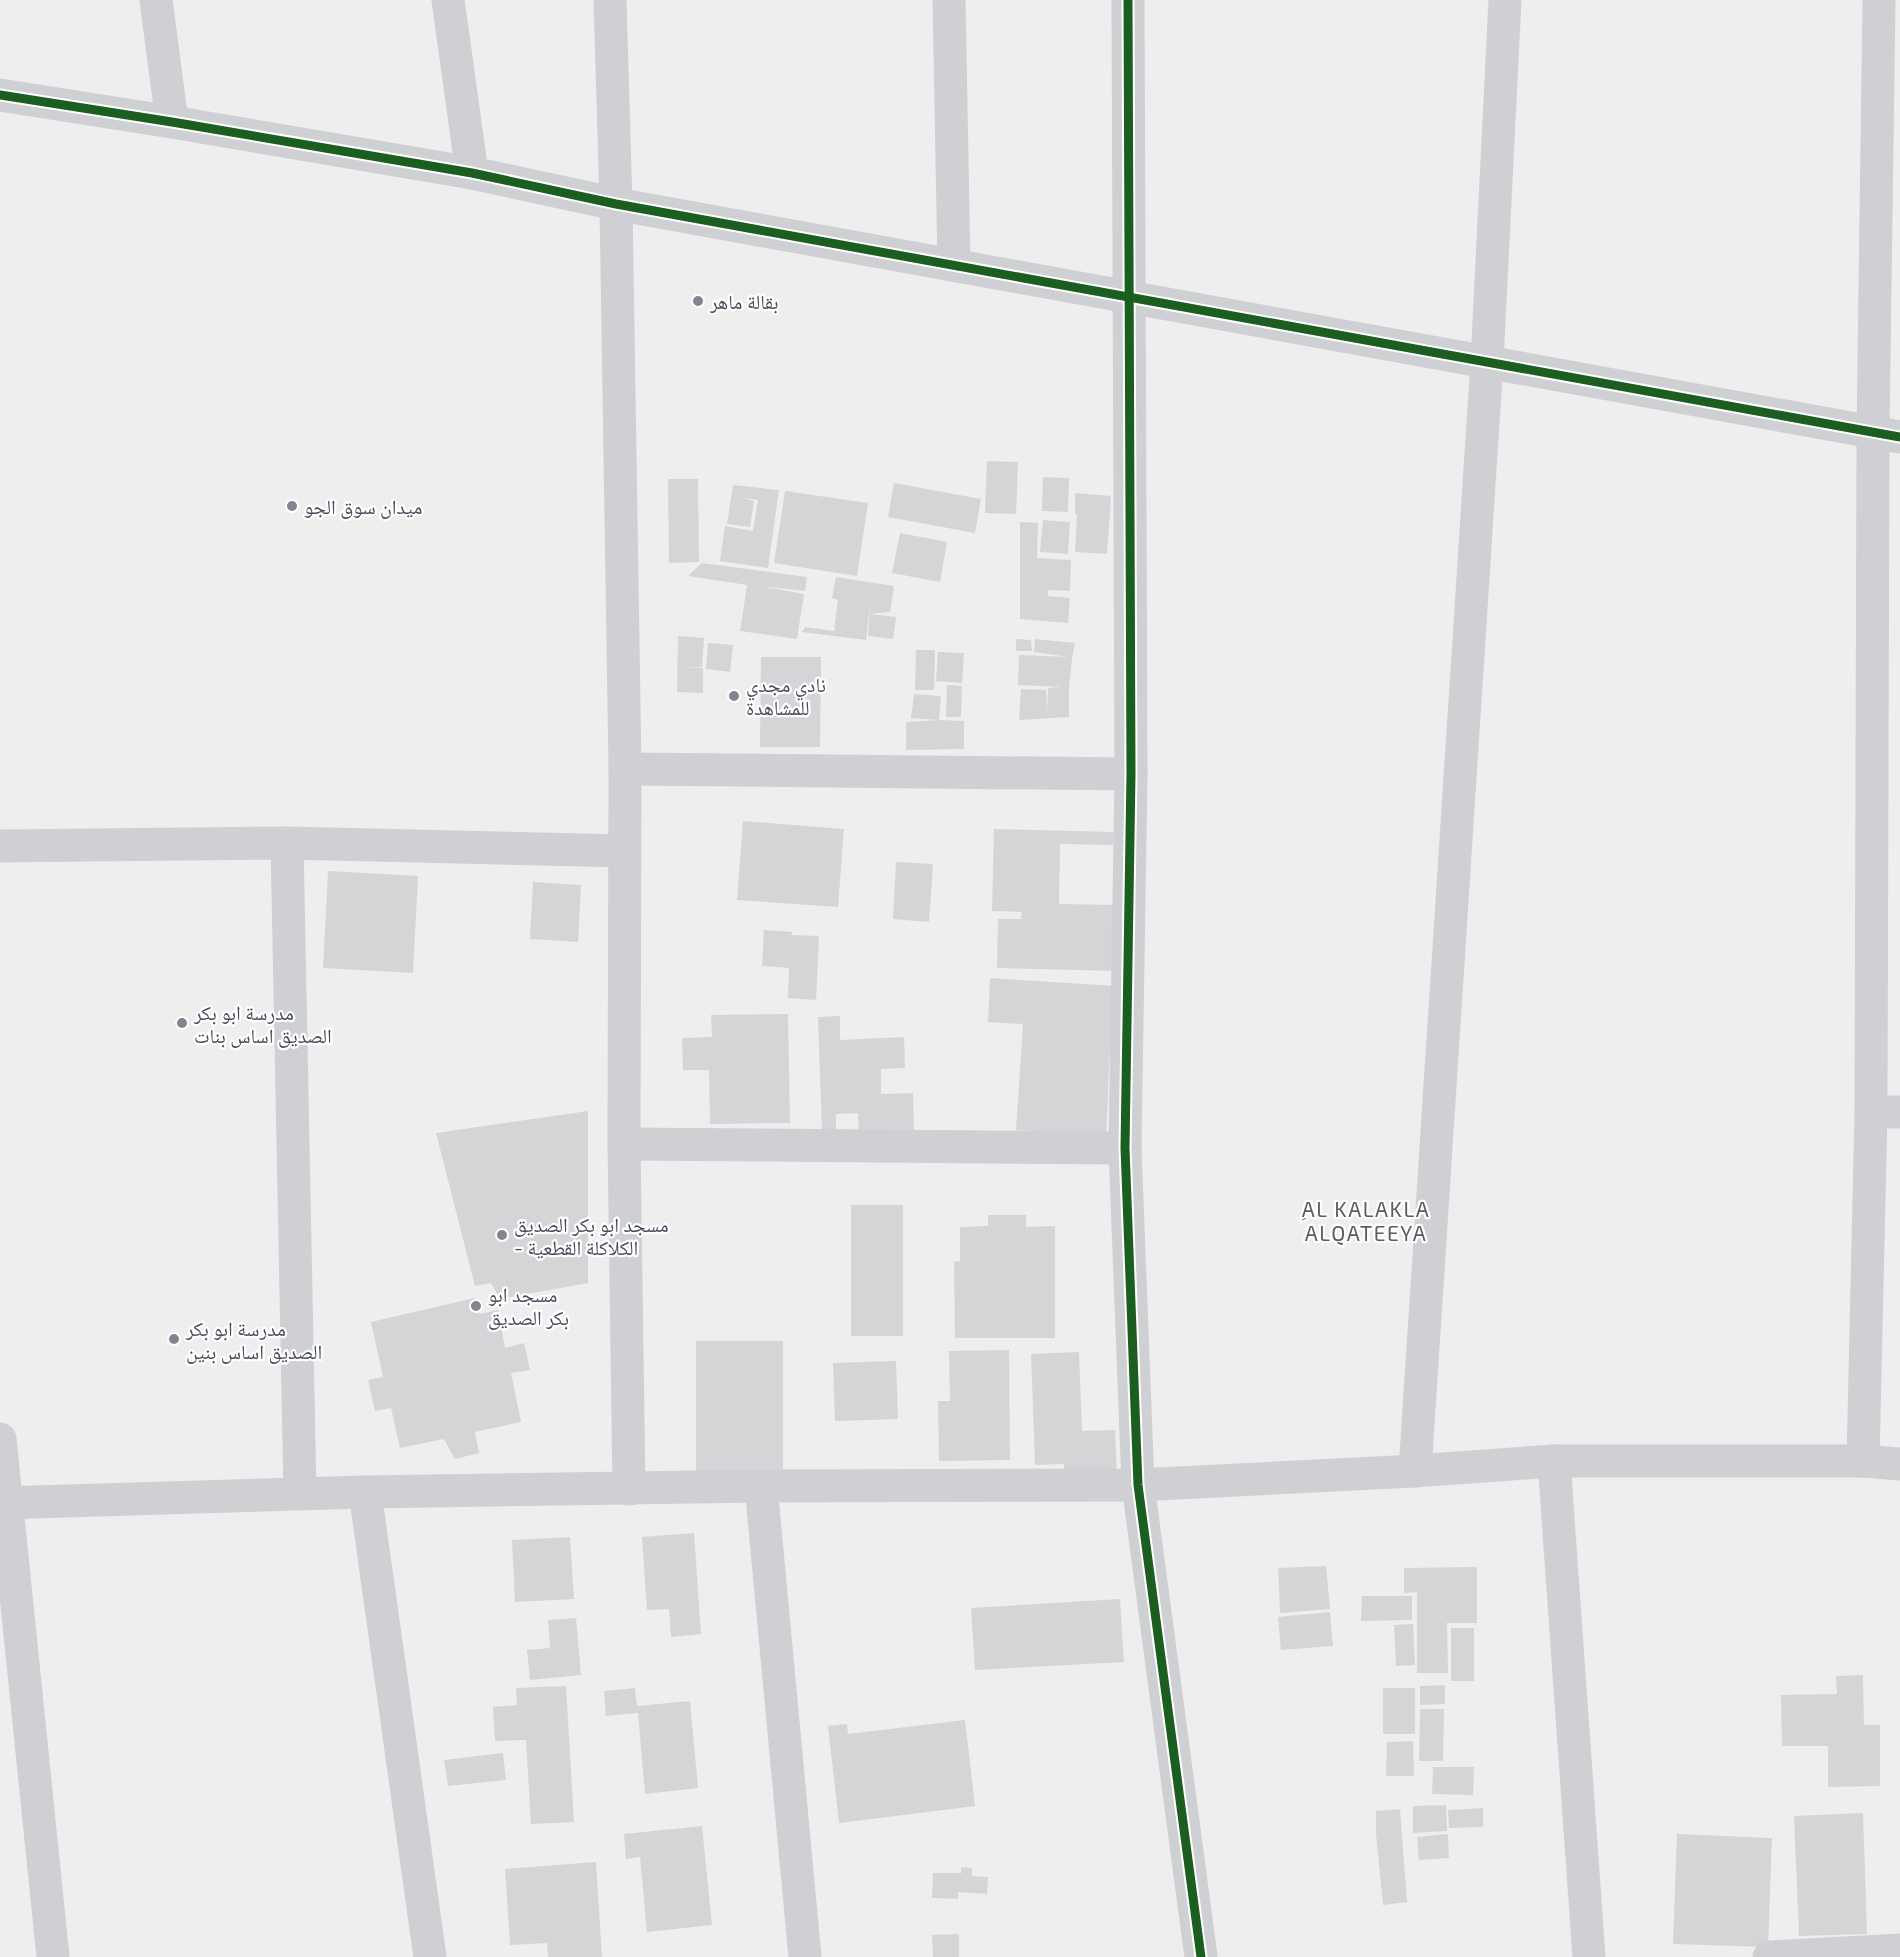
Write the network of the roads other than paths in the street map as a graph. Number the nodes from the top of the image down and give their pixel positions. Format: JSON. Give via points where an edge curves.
{"nodes":[{"id":1,"x":156,"y":0,"type":"edge"},
{"id":2,"x":448,"y":0,"type":"edge"},
{"id":3,"x":610,"y":0,"type":"edge"},
{"id":4,"x":949,"y":0,"type":"edge"},
{"id":5,"x":1128,"y":0,"type":"edge"},
{"id":6,"x":1504,"y":0,"type":"edge"},
{"id":7,"x":1879,"y":0,"type":"edge"},
{"id":8,"x":0,"y":94,"type":"edge"},
{"id":9,"x":172,"y":122,"type":"junction"},
{"id":10,"x":472,"y":173,"type":"junction"},
{"id":11,"x":616,"y":204,"type":"junction"},
{"id":12,"x":954,"y":265,"type":"junction"},
{"id":13,"x":1130,"y":298,"type":"junction"},
{"id":14,"x":1487,"y":362,"type":"junction"},
{"id":15,"x":1887,"y":435,"type":"edge"},
{"id":16,"x":625,"y":770,"type":"junction"},
{"id":17,"x":1131,"y":774,"type":"junction"},
{"id":18,"x":287,"y":843,"type":"junction"},
{"id":19,"x":0,"y":846,"type":"edge"},
{"id":20,"x":624,"y":851,"type":"junction"},
{"id":21,"x":1886,"y":1112,"type":"edge"},
{"id":22,"x":624,"y":1144,"type":"junction"},
{"id":23,"x":1125,"y":1148,"type":"junction"},
{"id":24,"x":0,"y":1439,"type":"edge"},
{"id":25,"x":1554,"y":1461,"type":"junction"},
{"id":26,"x":1863,"y":1461,"type":"junction"},
{"id":27,"x":1900,"y":1464,"type":"edge"},
{"id":28,"x":1415,"y":1471,"type":"junction"},
{"id":29,"x":1138,"y":1485,"type":"junction"},
{"id":30,"x":761,"y":1486,"type":"junction"},
{"id":31,"x":629,"y":1489,"type":"junction"},
{"id":32,"x":365,"y":1492,"type":"junction"},
{"id":33,"x":300,"y":1494,"type":"junction"},
{"id":34,"x":3,"y":1502,"type":"edge"},
{"id":35,"x":1900,"y":1950,"type":"edge"},
{"id":36,"x":53,"y":1957,"type":"edge"},
{"id":37,"x":430,"y":1957,"type":"edge"},
{"id":38,"x":805,"y":1957,"type":"edge"},
{"id":39,"x":1201,"y":1957,"type":"edge"},
{"id":40,"x":1589,"y":1957,"type":"edge"},
{"id":41,"x":1769,"y":1957,"type":"edge"}],
"edges":[{"from":1,"to":9,"type":"street"},
{"from":2,"to":10,"type":"street"},
{"from":3,"to":11,"type":"street"},
{"from":4,"to":12,"type":"street"},
{"from":5,"to":13,"type":"street"},
{"from":6,"to":14,"type":"street"},
{"from":7,"to":15,"type":"street"},
{"from":8,"to":9,"type":"street"},
{"from":9,"to":10,"type":"street"},
{"from":10,"to":11,"type":"street"},
{"from":11,"to":12,"type":"street"},
{"from":11,"to":16,"type":"street"},
{"from":12,"to":13,"type":"street"},
{"from":13,"to":14,"type":"street"},
{"from":13,"to":17,"type":"street"},
{"from":14,"to":15,"type":"street"},
{"from":14,"to":28,"type":"street"},
{"from":15,"to":21,"type":"street"},
{"from":16,"to":17,"type":"street"},
{"from":16,"to":20,"type":"street"},
{"from":17,"to":23,"type":"street"},
{"from":18,"to":19,"type":"street"},
{"from":18,"to":20,"type":"street"},
{"from":18,"to":33,"type":"street"},
{"from":20,"to":22,"type":"street"},
{"from":21,"to":26,"type":"street"},
{"from":22,"to":23,"type":"street"},
{"from":22,"to":31,"type":"street"},
{"from":23,"to":29,"type":"street"},
{"from":24,"to":34,"type":"street"},
{"from":25,"to":26,"type":"street"},
{"from":25,"to":28,"type":"street"},
{"from":25,"to":40,"type":"street"},
{"from":26,"to":27,"type":"street"},
{"from":28,"to":29,"type":"street"},
{"from":29,"to":30,"type":"street"},
{"from":29,"to":39,"type":"street"},
{"from":30,"to":31,"type":"street"},
{"from":30,"to":38,"type":"street"},
{"from":31,"to":32,"type":"street"},
{"from":32,"to":33,"type":"street"},
{"from":32,"to":37,"type":"street"},
{"from":33,"to":34,"type":"street"},
{"from":34,"to":36,"type":"street"},
{"from":35,"to":41,"type":"street"}]}
